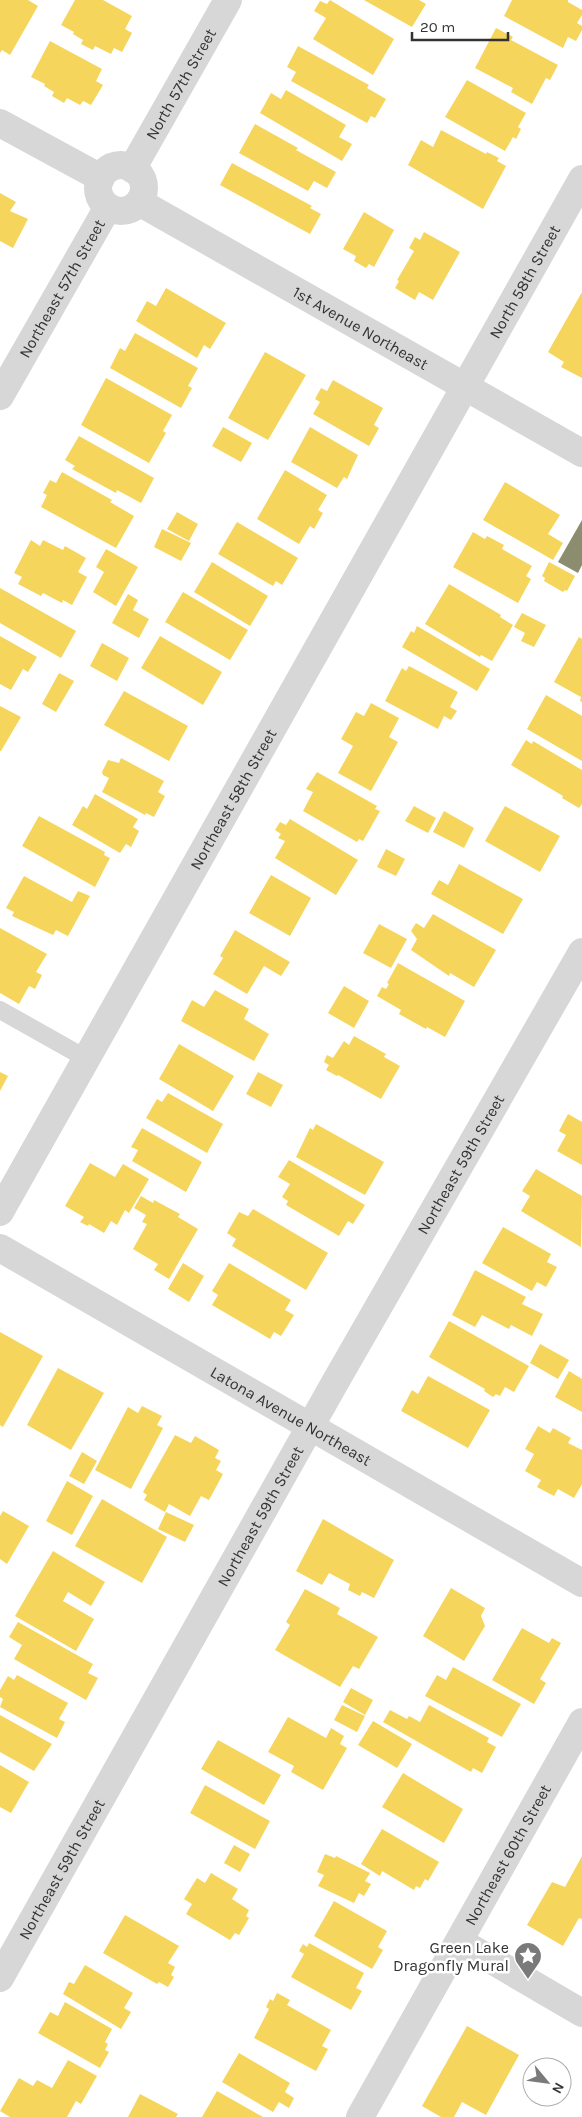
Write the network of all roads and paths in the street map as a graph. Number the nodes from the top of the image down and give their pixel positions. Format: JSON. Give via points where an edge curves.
{"nodes":[{"id":1,"x":228,"y":0,"type":"edge"},
{"id":2,"x":0,"y":123,"type":"edge"},
{"id":3,"x":132,"y":168,"type":"junction"},
{"id":4,"x":101,"y":178,"type":"junction"},
{"id":5,"x":582,"y":179,"type":"edge"},
{"id":6,"x":139,"y":202,"type":"junction"},
{"id":7,"x":108,"y":207,"type":"junction"},
{"id":8,"x":465,"y":386,"type":"junction"},
{"id":9,"x":0,"y":396,"type":"edge"},
{"id":10,"x":582,"y":453,"type":"edge"},
{"id":11,"x":582,"y":952,"type":"edge"},
{"id":12,"x":0,"y":1010,"type":"edge"},
{"id":13,"x":87,"y":1060,"type":"junction"},
{"id":14,"x":0,"y":1212,"type":"edge"},
{"id":15,"x":0,"y":1248,"type":"edge"},
{"id":16,"x":311,"y":1427,"type":"junction"},
{"id":17,"x":582,"y":1583,"type":"edge"},
{"id":18,"x":582,"y":1722,"type":"edge"},
{"id":19,"x":459,"y":1941,"type":"junction"},
{"id":20,"x":0,"y":1978,"type":"edge"},
{"id":21,"x":582,"y":2013,"type":"edge"},
{"id":22,"x":360,"y":2117,"type":"edge"}],
"edges":[{"from":1,"to":3,"type":"street","name":"North 57th Street"},
{"from":2,"to":4,"type":"street"},
{"from":3,"to":4,"type":"street","via":[[123,165],[109,168]]},
{"from":3,"to":6,"type":"street","via":[[141,176],[143,184]]},
{"from":4,"to":7,"type":"street","via":[[99,194]]},
{"from":5,"to":8,"type":"street","name":"North 58th Street"},
{"from":6,"to":7,"type":"street","via":[[122,211]]},
{"from":6,"to":8,"type":"street","name":"1st Avenue Northeast"},
{"from":7,"to":9,"type":"street","name":"Northeast 57th Street"},
{"from":8,"to":10,"type":"street","name":"1st Avenue Northeast"},
{"from":8,"to":13,"type":"street","name":"Northeast 58th Street"},
{"from":11,"to":16,"type":"street","name":"Northeast 59th Street"},
{"from":12,"to":13,"type":"lane"},
{"from":13,"to":14,"type":"street","name":"Northeast 58th Street"},
{"from":15,"to":16,"type":"street","name":"Latona Avenue Northeast"},
{"from":16,"to":17,"type":"street","name":"Latona Avenue Northeast"},
{"from":16,"to":20,"type":"street","name":"Northeast 59th Street"},
{"from":18,"to":19,"type":"street","name":"Northeast 60th Street"},
{"from":19,"to":21,"type":"street"},
{"from":19,"to":22,"type":"street","name":"Northeast 60th Street"}]}
